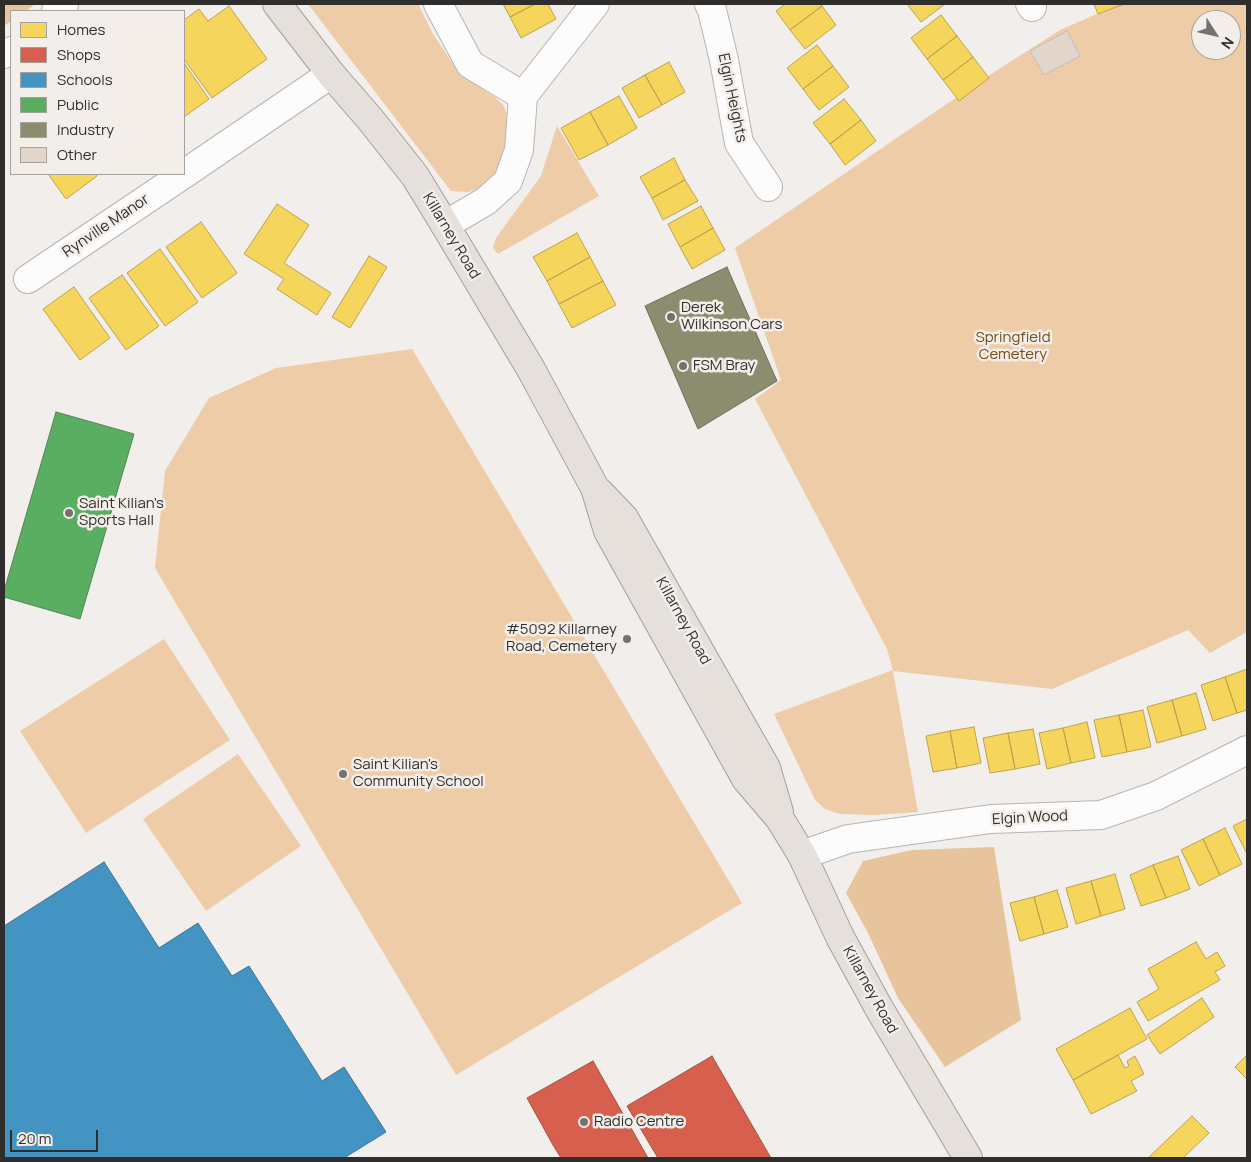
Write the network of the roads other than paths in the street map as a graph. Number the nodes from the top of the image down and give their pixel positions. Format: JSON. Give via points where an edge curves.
{"nodes":[{"id":1,"x":277,"y":4,"type":"edge"},
{"id":2,"x":438,"y":4,"type":"edge"},
{"id":3,"x":595,"y":4,"type":"edge"},
{"id":4,"x":709,"y":4,"type":"edge"},
{"id":5,"x":332,"y":74,"type":"junction"},
{"id":6,"x":523,"y":96,"type":"junction"},
{"id":7,"x":185,"y":173,"type":"edge"},
{"id":8,"x":183,"y":175,"type":"edge"},
{"id":9,"x":768,"y":187,"type":"dead end"},
{"id":10,"x":445,"y":225,"type":"junction"},
{"id":11,"x":28,"y":279,"type":"dead end"},
{"id":12,"x":1247,"y":750,"type":"edge"},
{"id":13,"x":802,"y":855,"type":"junction"},
{"id":14,"x":968,"y":1158,"type":"edge"}],
"edges":[{"from":1,"to":5,"type":"main road","name":"Killarney Road"},
{"from":2,"to":6,"type":"street","via":[[470,64]]},
{"from":3,"to":6,"type":"street"},
{"from":4,"to":9,"type":"street","name":"Elgin Heights","via":[[724,60],[739,143]]},
{"from":5,"to":7,"type":"street","name":"Rynville Manor"},
{"from":5,"to":10,"type":"main road","name":"Killarney Road","via":[[415,176]]},
{"from":6,"to":10,"type":"street","via":[[519,150],[508,181],[486,201]]},
{"from":8,"to":11,"type":"street","name":"Rynville Manor"},
{"from":10,"to":13,"type":"main road","name":"Killarney Road","via":[[532,371],[595,488],[608,531],[746,779],[780,818]]},
{"from":12,"to":13,"type":"street","name":"Elgin Wood","via":[[1156,796],[1101,815],[991,819],[848,839]]},
{"from":13,"to":14,"type":"main road","name":"Killarney Road","via":[[840,937]]}]}
